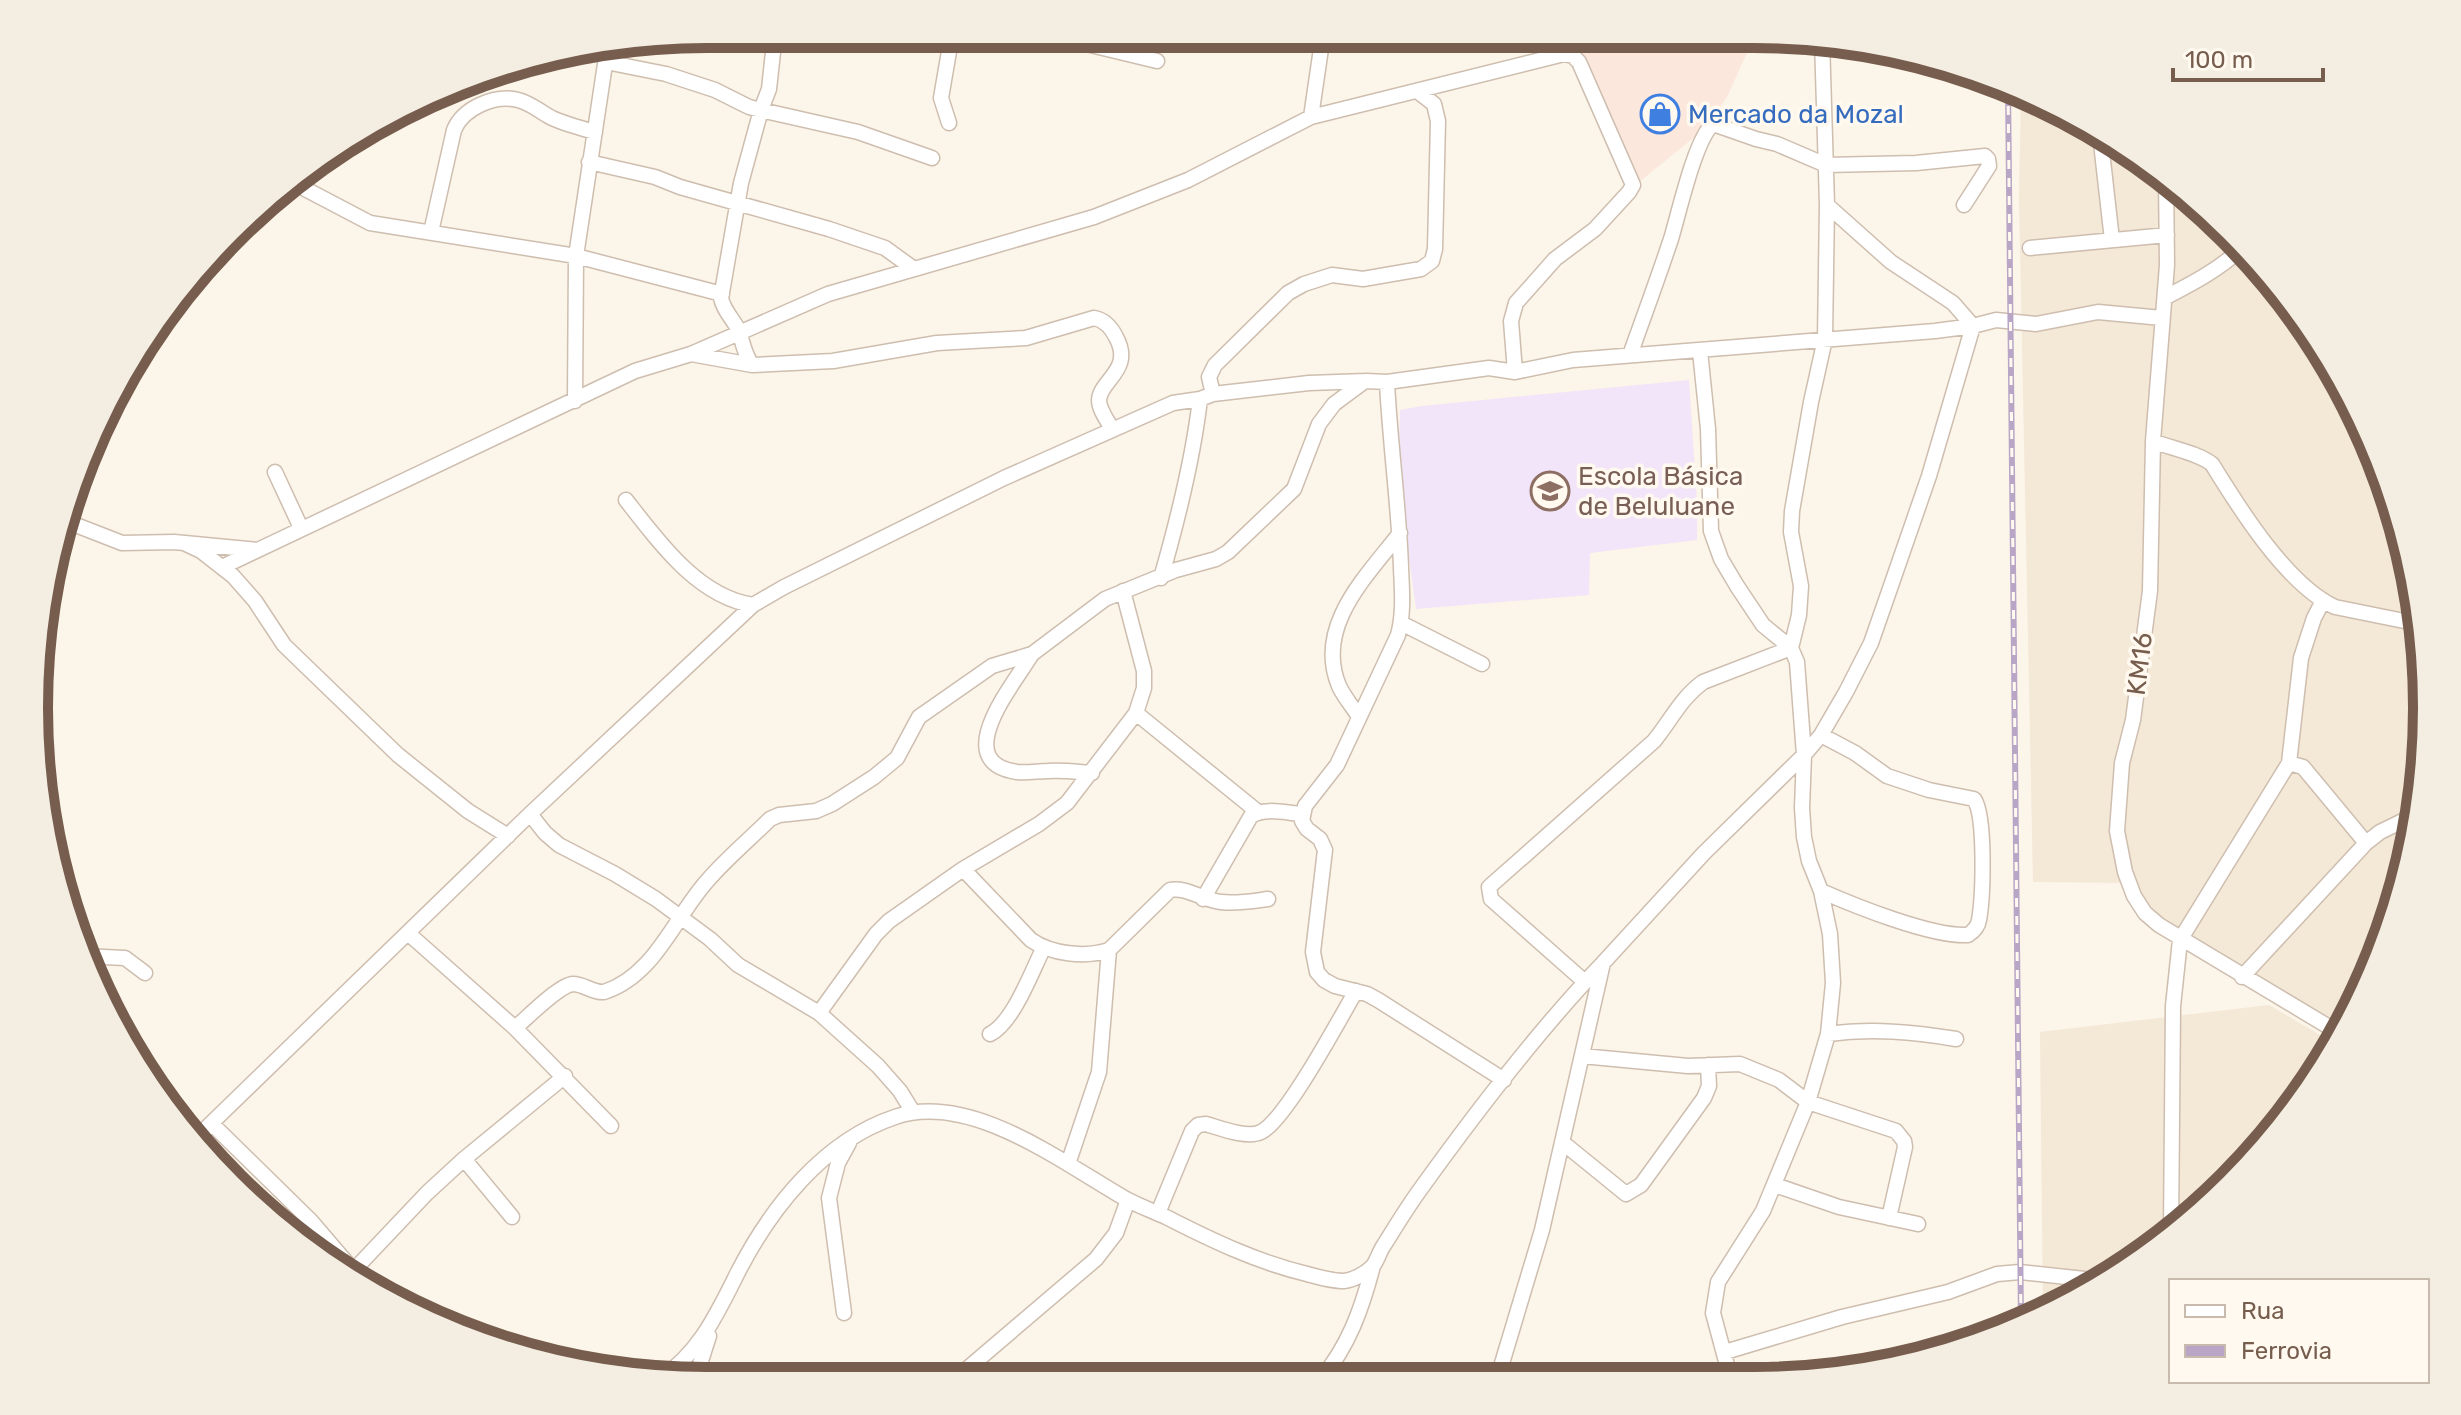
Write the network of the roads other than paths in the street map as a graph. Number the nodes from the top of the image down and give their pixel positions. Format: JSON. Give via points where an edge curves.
{"nodes":[{"id":1,"x":773,"y":48,"type":"edge"},
{"id":2,"x":950,"y":48,"type":"edge"},
{"id":3,"x":1103,"y":48,"type":"edge"},
{"id":4,"x":1321,"y":48,"type":"edge"},
{"id":5,"x":1822,"y":52,"type":"edge"},
{"id":6,"x":606,"y":56,"type":"edge"},
{"id":7,"x":607,"y":56,"type":"edge"},
{"id":8,"x":1157,"y":61,"type":"dead end"},
{"id":9,"x":1417,"y":91,"type":"junction"},
{"id":10,"x":761,"y":110,"type":"junction"},
{"id":11,"x":1311,"y":117,"type":"junction"},
{"id":12,"x":949,"y":123,"type":"dead end"},
{"id":13,"x":595,"y":132,"type":"junction"},
{"id":14,"x":2102,"y":148,"type":"edge"},
{"id":15,"x":932,"y":158,"type":"dead end"},
{"id":16,"x":589,"y":162,"type":"junction"},
{"id":17,"x":1826,"y":165,"type":"junction"},
{"id":18,"x":302,"y":187,"type":"edge"},
{"id":19,"x":2166,"y":194,"type":"edge"},
{"id":20,"x":738,"y":202,"type":"junction"},
{"id":21,"x":1827,"y":205,"type":"junction"},
{"id":22,"x":1964,"y":205,"type":"dead end"},
{"id":23,"x":431,"y":232,"type":"junction"},
{"id":24,"x":2167,"y":235,"type":"junction"},
{"id":25,"x":2112,"y":240,"type":"junction"},
{"id":26,"x":2030,"y":248,"type":"dead end"},
{"id":27,"x":576,"y":256,"type":"junction"},
{"id":28,"x":2233,"y":256,"type":"edge"},
{"id":29,"x":914,"y":269,"type":"junction"},
{"id":30,"x":722,"y":294,"type":"junction"},
{"id":31,"x":2166,"y":297,"type":"junction"},
{"id":32,"x":2162,"y":318,"type":"junction"},
{"id":33,"x":1973,"y":326,"type":"junction"},
{"id":34,"x":740,"y":332,"type":"junction"},
{"id":35,"x":1825,"y":339,"type":"junction"},
{"id":36,"x":1700,"y":351,"type":"junction"},
{"id":37,"x":691,"y":354,"type":"junction"},
{"id":38,"x":1630,"y":355,"type":"junction"},
{"id":39,"x":752,"y":365,"type":"junction"},
{"id":40,"x":1515,"y":372,"type":"junction"},
{"id":41,"x":1366,"y":381,"type":"junction"},
{"id":42,"x":1387,"y":382,"type":"junction"},
{"id":43,"x":1206,"y":396,"type":"junction"},
{"id":44,"x":575,"y":401,"type":"junction"},
{"id":45,"x":1112,"y":429,"type":"junction"},
{"id":46,"x":2153,"y":441,"type":"junction"},
{"id":47,"x":275,"y":472,"type":"dead end"},
{"id":48,"x":626,"y":500,"type":"dead end"},
{"id":49,"x":74,"y":525,"type":"edge"},
{"id":50,"x":301,"y":528,"type":"junction"},
{"id":51,"x":1400,"y":533,"type":"junction"},
{"id":52,"x":186,"y":544,"type":"junction"},
{"id":53,"x":258,"y":550,"type":"junction"},
{"id":54,"x":222,"y":567,"type":"junction"},
{"id":55,"x":1161,"y":578,"type":"junction"},
{"id":56,"x":1123,"y":591,"type":"junction"},
{"id":57,"x":2323,"y":601,"type":"junction"},
{"id":58,"x":753,"y":605,"type":"junction"},
{"id":59,"x":2407,"y":622,"type":"edge"},
{"id":60,"x":1401,"y":623,"type":"junction"},
{"id":61,"x":1791,"y":648,"type":"junction"},
{"id":62,"x":1032,"y":654,"type":"junction"},
{"id":63,"x":1482,"y":664,"type":"dead end"},
{"id":64,"x":1136,"y":713,"type":"junction"},
{"id":65,"x":1359,"y":717,"type":"junction"},
{"id":66,"x":1821,"y":735,"type":"junction"},
{"id":67,"x":1804,"y":755,"type":"junction"},
{"id":68,"x":2289,"y":763,"type":"junction"},
{"id":69,"x":1092,"y":773,"type":"junction"},
{"id":70,"x":1258,"y":812,"type":"junction"},
{"id":71,"x":530,"y":814,"type":"junction"},
{"id":72,"x":1302,"y":814,"type":"junction"},
{"id":73,"x":2402,"y":821,"type":"edge"},
{"id":74,"x":508,"y":836,"type":"junction"},
{"id":75,"x":2366,"y":843,"type":"junction"},
{"id":76,"x":963,"y":869,"type":"junction"},
{"id":77,"x":1821,"y":891,"type":"junction"},
{"id":78,"x":1203,"y":899,"type":"junction"},
{"id":79,"x":1268,"y":899,"type":"dead end"},
{"id":80,"x":678,"y":916,"type":"junction"},
{"id":81,"x":409,"y":934,"type":"junction"},
{"id":82,"x":2180,"y":940,"type":"junction"},
{"id":83,"x":1043,"y":949,"type":"junction"},
{"id":84,"x":1109,"y":950,"type":"junction"},
{"id":85,"x":97,"y":957,"type":"edge"},
{"id":86,"x":1603,"y":963,"type":"junction"},
{"id":87,"x":145,"y":973,"type":"dead end"},
{"id":88,"x":2242,"y":977,"type":"junction"},
{"id":89,"x":1585,"y":982,"type":"junction"},
{"id":90,"x":1356,"y":991,"type":"junction"},
{"id":91,"x":819,"y":1013,"type":"junction"},
{"id":92,"x":515,"y":1028,"type":"junction"},
{"id":93,"x":2330,"y":1028,"type":"edge"},
{"id":94,"x":990,"y":1034,"type":"dead end"},
{"id":95,"x":1828,"y":1034,"type":"junction"},
{"id":96,"x":1956,"y":1039,"type":"dead end"},
{"id":97,"x":1582,"y":1056,"type":"junction"},
{"id":98,"x":1708,"y":1065,"type":"junction"},
{"id":99,"x":565,"y":1076,"type":"junction"},
{"id":100,"x":1504,"y":1080,"type":"junction"},
{"id":101,"x":1808,"y":1102,"type":"junction"},
{"id":102,"x":913,"y":1112,"type":"junction"},
{"id":103,"x":212,"y":1124,"type":"junction"},
{"id":104,"x":611,"y":1126,"type":"dead end"},
{"id":105,"x":203,"y":1132,"type":"edge"},
{"id":106,"x":1562,"y":1142,"type":"junction"},
{"id":107,"x":835,"y":1158,"type":"junction"},
{"id":108,"x":464,"y":1159,"type":"junction"},
{"id":109,"x":1068,"y":1164,"type":"junction"},
{"id":110,"x":1775,"y":1185,"type":"junction"},
{"id":111,"x":1128,"y":1200,"type":"junction"},
{"id":112,"x":1158,"y":1213,"type":"junction"},
{"id":113,"x":512,"y":1217,"type":"dead end"},
{"id":114,"x":2171,"y":1217,"type":"edge"},
{"id":115,"x":1889,"y":1218,"type":"junction"},
{"id":116,"x":1918,"y":1224,"type":"dead end"},
{"id":117,"x":342,"y":1256,"type":"edge"},
{"id":118,"x":358,"y":1266,"type":"edge"},
{"id":119,"x":1373,"y":1266,"type":"junction"},
{"id":120,"x":2083,"y":1279,"type":"edge"},
{"id":121,"x":844,"y":1313,"type":"dead end"},
{"id":122,"x":713,"y":1320,"type":"junction"},
{"id":123,"x":1725,"y":1352,"type":"junction"},
{"id":124,"x":678,"y":1366,"type":"edge"},
{"id":125,"x":699,"y":1367,"type":"edge"},
{"id":126,"x":969,"y":1367,"type":"edge"},
{"id":127,"x":1331,"y":1367,"type":"edge"},
{"id":128,"x":1501,"y":1367,"type":"edge"},
{"id":129,"x":1728,"y":1367,"type":"edge"}],
"edges":[{"from":1,"to":10,"type":"street"},
{"from":2,"to":12,"type":"street","via":[[941,98]]},
{"from":3,"to":8,"type":"street"},
{"from":4,"to":11,"type":"street"},
{"from":5,"to":17,"type":"street"},
{"from":6,"to":13,"type":"street"},
{"from":7,"to":10,"type":"street"},
{"from":9,"to":11,"type":"street"},
{"from":9,"to":40,"type":"street","via":[[1573,56],[1633,185],[1516,303],[1511,321]]},
{"from":9,"to":43,"type":"street","via":[[1434,104],[1438,121],[1432,261],[1421,269],[1363,279],[1332,275],[1304,284],[1280,300],[1215,365]]},
{"from":10,"to":15,"type":"street","via":[[858,132]]},
{"from":10,"to":20,"type":"street"},
{"from":11,"to":29,"type":"street","via":[[1188,180],[1094,217]]},
{"from":13,"to":16,"type":"street"},
{"from":13,"to":23,"type":"street","via":[[510,98],[473,108],[454,130]]},
{"from":14,"to":25,"type":"street"},
{"from":16,"to":20,"type":"street"},
{"from":16,"to":27,"type":"street"},
{"from":17,"to":21,"type":"street"},
{"from":17,"to":22,"type":"street","via":[[1985,156],[1989,166]]},
{"from":17,"to":38,"type":"street","via":[[1713,124],[1694,159]]},
{"from":18,"to":23,"type":"street","via":[[370,223]]},
{"from":19,"to":24,"type":"street","name":"KM16"},
{"from":20,"to":29,"type":"street","via":[[885,248]]},
{"from":20,"to":30,"type":"street"},
{"from":21,"to":33,"type":"street","via":[[1891,262],[1953,303]]},
{"from":21,"to":35,"type":"street"},
{"from":23,"to":27,"type":"street"},
{"from":24,"to":25,"type":"street"},
{"from":24,"to":31,"type":"street","name":"KM16"},
{"from":25,"to":26,"type":"street"},
{"from":27,"to":30,"type":"street"},
{"from":27,"to":44,"type":"street"},
{"from":28,"to":31,"type":"street"},
{"from":29,"to":34,"type":"street","via":[[828,294]]},
{"from":30,"to":34,"type":"street","via":[[724,308]]},
{"from":31,"to":32,"type":"street","name":"KM16"},
{"from":32,"to":33,"type":"street","via":[[2109,311],[2036,324],[1996,320]]},
{"from":32,"to":46,"type":"street","name":"KM16"},
{"from":33,"to":35,"type":"street"},
{"from":33,"to":66,"type":"street","via":[[1929,476],[1871,643]]},
{"from":34,"to":37,"type":"street"},
{"from":34,"to":39,"type":"street"},
{"from":35,"to":36,"type":"street"},
{"from":35,"to":61,"type":"street","via":[[1792,511],[1801,586]]},
{"from":36,"to":38,"type":"street"},
{"from":36,"to":61,"type":"street","via":[[1711,531],[1721,559],[1754,612]]},
{"from":37,"to":39,"type":"street"},
{"from":37,"to":44,"type":"street","via":[[635,371]]},
{"from":38,"to":40,"type":"street"},
{"from":39,"to":45,"type":"street","via":[[1026,338],[1094,318],[1112,329],[1121,346],[1119,367],[1099,401]]},
{"from":40,"to":42,"type":"street","via":[[1489,368]]},
{"from":41,"to":42,"type":"street"},
{"from":41,"to":43,"type":"street"},
{"from":41,"to":55,"type":"street","via":[[1334,404],[1319,424],[1294,489],[1276,508],[1228,552]]},
{"from":42,"to":51,"type":"street"},
{"from":43,"to":45,"type":"street","via":[[1164,406]]},
{"from":43,"to":55,"type":"street"},
{"from":44,"to":50,"type":"street"},
{"from":45,"to":58,"type":"street"},
{"from":46,"to":57,"type":"street","via":[[2212,464],[2256,532]]},
{"from":46,"to":82,"type":"street","name":"KM16","via":[[2150,591],[2122,763],[2117,831],[2134,896],[2145,913]]},
{"from":47,"to":50,"type":"street"},
{"from":48,"to":58,"type":"street","via":[[688,570],[725,597]]},
{"from":49,"to":52,"type":"street","via":[[122,543]]},
{"from":50,"to":53,"type":"street"},
{"from":51,"to":60,"type":"street"},
{"from":51,"to":65,"type":"street","via":[[1338,621],[1333,648],[1339,686]]},
{"from":52,"to":53,"type":"street"},
{"from":52,"to":54,"type":"street"},
{"from":53,"to":54,"type":"street"},
{"from":54,"to":74,"type":"street","via":[[247,591],[284,645],[354,715],[444,794]]},
{"from":55,"to":56,"type":"street"},
{"from":56,"to":62,"type":"street","via":[[1091,607]]},
{"from":56,"to":64,"type":"street","via":[[1144,671]]},
{"from":57,"to":59,"type":"street"},
{"from":57,"to":68,"type":"street","via":[[2301,658]]},
{"from":58,"to":71,"type":"street"},
{"from":60,"to":63,"type":"street"},
{"from":60,"to":65,"type":"street"},
{"from":61,"to":67,"type":"street","via":[[1799,676]]},
{"from":61,"to":89,"type":"street","via":[[1692,690],[1654,741],[1489,887],[1491,899]]},
{"from":62,"to":69,"type":"street","via":[[992,719],[984,738],[986,753],[995,763],[1021,773]]},
{"from":62,"to":80,"type":"street","via":[[992,666],[919,717],[897,758],[832,804],[770,819]]},
{"from":64,"to":69,"type":"street"},
{"from":64,"to":70,"type":"street"},
{"from":65,"to":72,"type":"street","via":[[1337,765]]},
{"from":66,"to":67,"type":"street"},
{"from":66,"to":77,"type":"street","via":[[1887,776],[1974,799],[1983,836],[1979,922],[1968,935],[1860,908]]},
{"from":67,"to":77,"type":"street","via":[[1804,837]]},
{"from":67,"to":86,"type":"street"},
{"from":68,"to":75,"type":"street","via":[[2303,767]]},
{"from":68,"to":82,"type":"street"},
{"from":69,"to":76,"type":"street","via":[[1067,803],[1039,824]]},
{"from":70,"to":72,"type":"street"},
{"from":70,"to":78,"type":"street"},
{"from":71,"to":74,"type":"street"},
{"from":71,"to":80,"type":"street","via":[[559,845]]},
{"from":72,"to":90,"type":"street","via":[[1325,850],[1313,952],[1317,972],[1335,986]]},
{"from":73,"to":75,"type":"street"},
{"from":74,"to":81,"type":"street"},
{"from":75,"to":88,"type":"street"},
{"from":76,"to":83,"type":"street"},
{"from":76,"to":91,"type":"street","via":[[883,927]]},
{"from":77,"to":95,"type":"street","via":[[1833,960]]},
{"from":78,"to":79,"type":"street"},
{"from":78,"to":84,"type":"street","via":[[1170,890]]},
{"from":80,"to":91,"type":"street","via":[[738,965]]},
{"from":80,"to":92,"type":"street","via":[[647,965],[627,979],[598,993],[579,985],[564,986]]},
{"from":81,"to":92,"type":"street"},
{"from":81,"to":103,"type":"street"},
{"from":82,"to":88,"type":"street","name":"KM16"},
{"from":82,"to":114,"type":"street","via":[[2173,1006]]},
{"from":83,"to":84,"type":"street","via":[[1098,954]]},
{"from":83,"to":94,"type":"street","via":[[1013,1008]]},
{"from":84,"to":109,"type":"street","via":[[1099,1072]]},
{"from":85,"to":87,"type":"street","via":[[125,958]]},
{"from":86,"to":89,"type":"street"},
{"from":86,"to":97,"type":"street"},
{"from":88,"to":93,"type":"street","name":"KM16"},
{"from":89,"to":100,"type":"street"},
{"from":90,"to":100,"type":"street"},
{"from":90,"to":112,"type":"street","via":[[1295,1092],[1265,1129],[1252,1133],[1206,1124],[1192,1131]]},
{"from":91,"to":102,"type":"street","via":[[878,1066]]},
{"from":92,"to":99,"type":"street"},
{"from":95,"to":96,"type":"street","via":[[1864,1029]]},
{"from":95,"to":101,"type":"street"},
{"from":97,"to":98,"type":"street"},
{"from":97,"to":106,"type":"street"},
{"from":98,"to":101,"type":"street","via":[[1740,1064],[1760,1070]]},
{"from":98,"to":106,"type":"street","via":[[1704,1098],[1641,1185],[1626,1194]]},
{"from":99,"to":104,"type":"street"},
{"from":99,"to":108,"type":"street"},
{"from":100,"to":119,"type":"street","via":[[1421,1188]]},
{"from":101,"to":110,"type":"street"},
{"from":101,"to":115,"type":"street","via":[[1900,1134],[1905,1147]]},
{"from":102,"to":107,"type":"street","via":[[849,1141]]},
{"from":102,"to":109,"type":"street","via":[[970,1118]]},
{"from":103,"to":105,"type":"street"},
{"from":103,"to":117,"type":"street"},
{"from":106,"to":128,"type":"street"},
{"from":107,"to":121,"type":"street","via":[[829,1198]]},
{"from":107,"to":122,"type":"street","via":[[816,1164],[788,1195]]},
{"from":108,"to":113,"type":"street"},
{"from":108,"to":118,"type":"street"},
{"from":109,"to":111,"type":"street"},
{"from":110,"to":115,"type":"street"},
{"from":110,"to":123,"type":"street","via":[[1718,1282],[1713,1313]]},
{"from":111,"to":112,"type":"street"},
{"from":111,"to":126,"type":"street","via":[[1116,1233],[1096,1259]]},
{"from":112,"to":119,"type":"street","via":[[1284,1269],[1348,1281]]},
{"from":115,"to":116,"type":"street"},
{"from":119,"to":127,"type":"street","via":[[1350,1338]]},
{"from":120,"to":123,"type":"street","via":[[1997,1274]]},
{"from":122,"to":124,"type":"street"},
{"from":122,"to":125,"type":"street"},
{"from":123,"to":129,"type":"street"}]}
